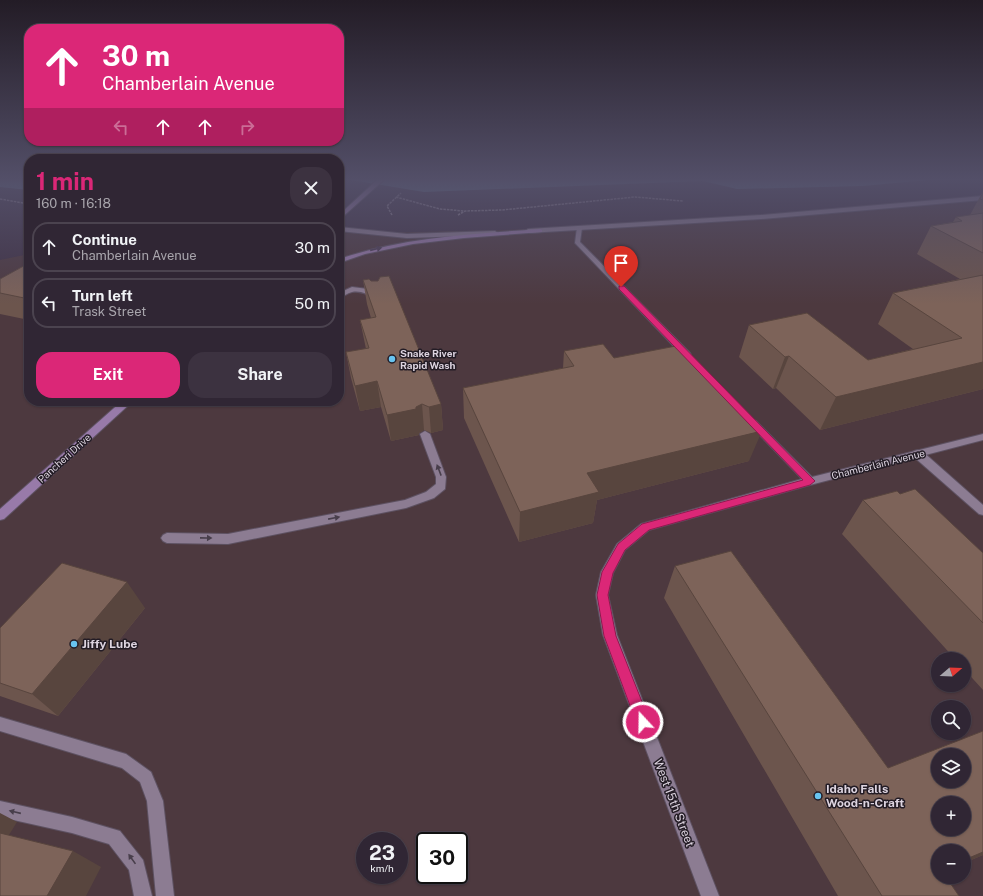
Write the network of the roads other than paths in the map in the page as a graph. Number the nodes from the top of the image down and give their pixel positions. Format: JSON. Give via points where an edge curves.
{"nodes":[{"id":1,"x":714,"y":220,"type":"edge"},
{"id":2,"x":579,"y":228,"type":"junction"},
{"id":3,"x":344,"y":230,"type":"edge"},
{"id":4,"x":540,"y":230,"type":"junction"},
{"id":5,"x":344,"y":259,"type":"edge"},
{"id":6,"x":344,"y":293,"type":"edge"},
{"id":7,"x":378,"y":302,"type":"edge"},
{"id":8,"x":693,"y":361,"type":"edge"},
{"id":9,"x":122,"y":406,"type":"edge"},
{"id":10,"x":749,"y":418,"type":"edge"},
{"id":11,"x":424,"y":434,"type":"dead end"},
{"id":12,"x":983,"y":437,"type":"edge"},
{"id":13,"x":918,"y":454,"type":"junction"},
{"id":14,"x":810,"y":481,"type":"junction"},
{"id":15,"x":983,"y":510,"type":"edge"},
{"id":16,"x":0,"y":516,"type":"edge"},
{"id":17,"x":166,"y":538,"type":"dead end"},
{"id":18,"x":607,"y":572,"type":"joint"},
{"id":19,"x":0,"y":724,"type":"edge"},
{"id":20,"x":0,"y":809,"type":"edge"},
{"id":21,"x":143,"y":896,"type":"edge"},
{"id":22,"x":165,"y":896,"type":"edge"},
{"id":23,"x":710,"y":896,"type":"edge"}],
"edges":[{"from":1,"to":2,"type":"street"},
{"from":2,"to":4,"type":"street"},
{"from":2,"to":8,"type":"street","via":[[577,242]]},
{"from":3,"to":4,"type":"street","via":[[413,236]]},
{"from":5,"to":4,"type":"main road","one_way":true,"via":[[403,244]]},
{"from":6,"to":7,"type":"street","via":[[349,290],[366,289],[375,294]]},
{"from":9,"to":16,"type":"main road","name":"Pancheri Drive"},
{"from":10,"to":14,"type":"street"},
{"from":17,"to":11,"type":"street","one_way":true,"via":[[228,539],[406,504],[430,495],[441,486],[441,477]]},
{"from":12,"to":13,"type":"street","name":"Chamberlain Avenue"},
{"from":13,"to":14,"type":"street","name":"Chamberlain Avenue"},
{"from":13,"to":15,"type":"street"},
{"from":14,"to":18,"type":"street","name":"Chamberlain Avenue","via":[[646,527],[621,547]]},
{"from":18,"to":23,"type":"street","name":"West 15th Street","via":[[602,595],[610,636]]},
{"from":19,"to":22,"type":"street","via":[[126,762],[146,777],[155,801]]},
{"from":21,"to":20,"type":"street","one_way":true,"via":[[137,866],[114,837]]}]}
